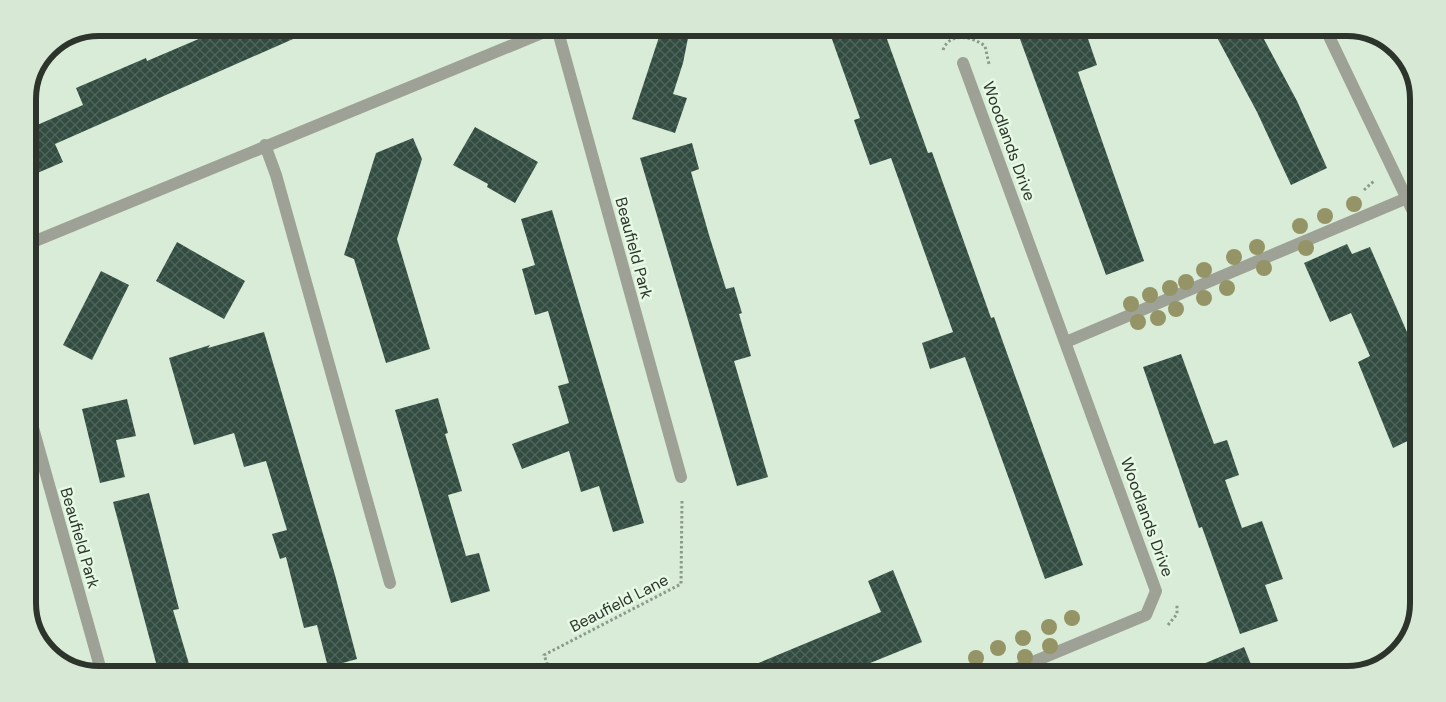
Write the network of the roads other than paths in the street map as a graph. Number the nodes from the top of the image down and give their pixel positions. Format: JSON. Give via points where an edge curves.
{"nodes":[{"id":1,"x":535,"y":36,"type":"edge"},
{"id":2,"x":557,"y":36,"type":"edge"},
{"id":3,"x":1329,"y":36,"type":"edge"},
{"id":4,"x":963,"y":63,"type":"dead end"},
{"id":5,"x":265,"y":146,"type":"junction"},
{"id":6,"x":1407,"y":198,"type":"junction"},
{"id":7,"x":1410,"y":205,"type":"edge"},
{"id":8,"x":36,"y":241,"type":"edge"},
{"id":9,"x":1066,"y":342,"type":"junction"},
{"id":10,"x":36,"y":439,"type":"edge"},
{"id":11,"x":681,"y":477,"type":"road end"},
{"id":12,"x":390,"y":583,"type":"dead end"},
{"id":13,"x":100,"y":666,"type":"edge"},
{"id":14,"x":1023,"y":666,"type":"edge"}],
"edges":[{"from":1,"to":5,"type":"street","name":"Beaufield Park"},
{"from":2,"to":11,"type":"street","name":"Beaufield Park"},
{"from":3,"to":6,"type":"street"},
{"from":4,"to":9,"type":"street","name":"Woodlands Drive"},
{"from":5,"to":8,"type":"street","name":"Beaufield Park"},
{"from":5,"to":12,"type":"street","via":[[276,175]]},
{"from":6,"to":7,"type":"street"},
{"from":6,"to":9,"type":"street"},
{"from":9,"to":14,"type":"street","name":"Woodlands Drive","via":[[1156,591],[1146,615]]},
{"from":10,"to":13,"type":"street","name":"Beaufield Park"}]}
